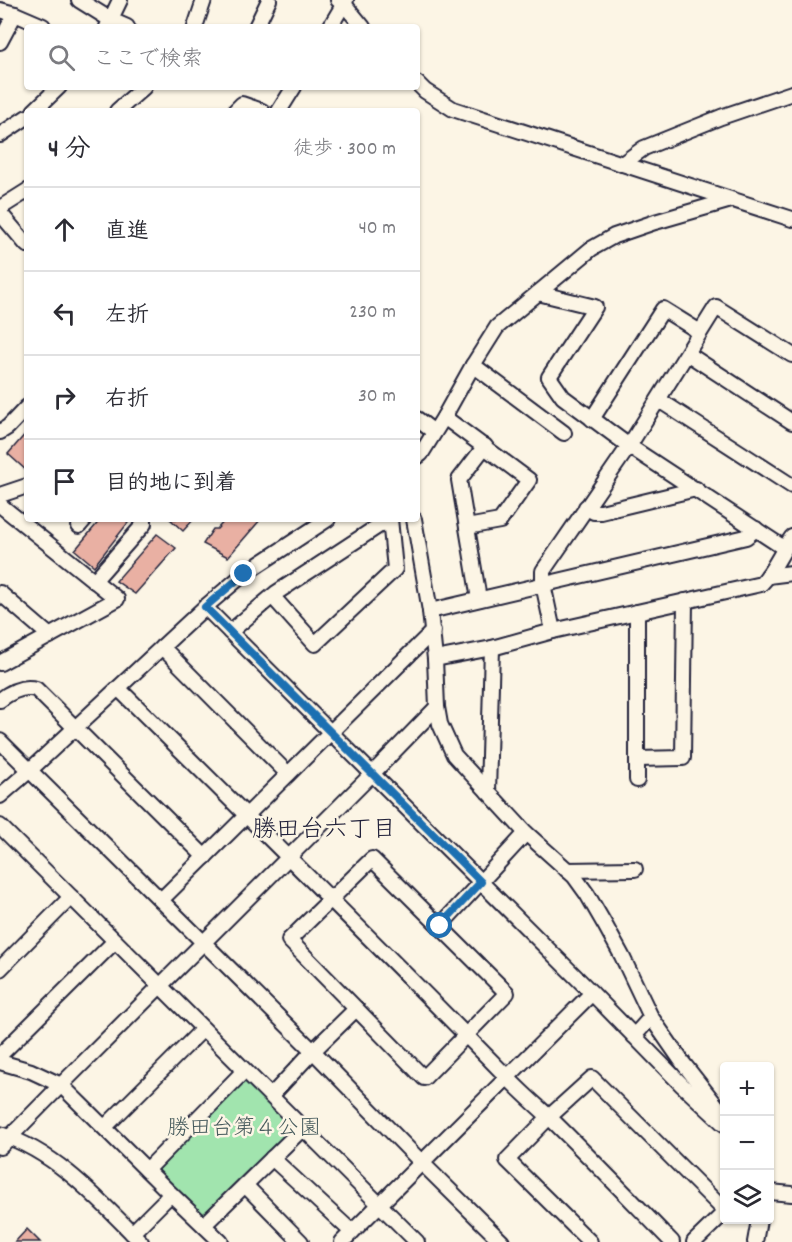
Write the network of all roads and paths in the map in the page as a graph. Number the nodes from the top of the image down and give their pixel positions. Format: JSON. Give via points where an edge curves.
{"nodes":[{"id":1,"x":79,"y":0,"type":"edge"},
{"id":2,"x":120,"y":0,"type":"edge"},
{"id":3,"x":204,"y":0,"type":"edge"},
{"id":4,"x":269,"y":0,"type":"edge"},
{"id":5,"x":343,"y":1,"type":"edge"},
{"id":6,"x":0,"y":10,"type":"edge"},
{"id":7,"x":15,"y":14,"type":"junction"},
{"id":8,"x":109,"y":23,"type":"edge"},
{"id":9,"x":38,"y":24,"type":"edge"},
{"id":10,"x":196,"y":24,"type":"edge"},
{"id":11,"x":257,"y":24,"type":"edge"},
{"id":12,"x":332,"y":24,"type":"edge"},
{"id":13,"x":361,"y":24,"type":"edge"},
{"id":14,"x":0,"y":42,"type":"edge"},
{"id":15,"x":420,"y":86,"type":"edge"},
{"id":16,"x":56,"y":90,"type":"edge"},
{"id":17,"x":141,"y":90,"type":"edge"},
{"id":18,"x":291,"y":90,"type":"edge"},
{"id":19,"x":792,"y":93,"type":"edge"},
{"id":20,"x":37,"y":108,"type":"edge"},
{"id":21,"x":120,"y":108,"type":"edge"},
{"id":22,"x":238,"y":108,"type":"edge"},
{"id":23,"x":253,"y":108,"type":"edge"},
{"id":24,"x":281,"y":108,"type":"edge"},
{"id":25,"x":24,"y":119,"type":"edge"},
{"id":26,"x":0,"y":135,"type":"edge"},
{"id":27,"x":622,"y":164,"type":"junction"},
{"id":28,"x":24,"y":193,"type":"edge"},
{"id":29,"x":731,"y":200,"type":"junction"},
{"id":30,"x":0,"y":208,"type":"edge"},
{"id":31,"x":0,"y":213,"type":"edge"},
{"id":32,"x":792,"y":219,"type":"edge"},
{"id":33,"x":24,"y":241,"type":"edge"},
{"id":34,"x":537,"y":293,"type":"junction"},
{"id":35,"x":700,"y":332,"type":"junction"},
{"id":36,"x":688,"y":354,"type":"junction"},
{"id":37,"x":792,"y":355,"type":"edge"},
{"id":38,"x":473,"y":365,"type":"junction"},
{"id":39,"x":659,"y":400,"type":"junction"},
{"id":40,"x":24,"y":410,"type":"edge"},
{"id":41,"x":444,"y":417,"type":"junction"},
{"id":42,"x":592,"y":419,"type":"junction"},
{"id":43,"x":420,"y":421,"type":"edge"},
{"id":44,"x":792,"y":422,"type":"edge"},
{"id":45,"x":0,"y":432,"type":"edge"},
{"id":46,"x":434,"y":432,"type":"junction"},
{"id":47,"x":564,"y":433,"type":"dead end"},
{"id":48,"x":485,"y":446,"type":"junction"},
{"id":49,"x":629,"y":446,"type":"junction"},
{"id":50,"x":420,"y":455,"type":"edge"},
{"id":51,"x":792,"y":486,"type":"edge"},
{"id":52,"x":24,"y":487,"type":"edge"},
{"id":53,"x":696,"y":489,"type":"junction"},
{"id":54,"x":0,"y":495,"type":"edge"},
{"id":55,"x":0,"y":505,"type":"edge"},
{"id":56,"x":586,"y":507,"type":"junction"},
{"id":57,"x":144,"y":522,"type":"edge"},
{"id":58,"x":323,"y":522,"type":"edge"},
{"id":59,"x":385,"y":522,"type":"edge"},
{"id":60,"x":389,"y":522,"type":"edge"},
{"id":61,"x":415,"y":522,"type":"edge"},
{"id":62,"x":467,"y":526,"type":"junction"},
{"id":63,"x":756,"y":529,"type":"junction"},
{"id":64,"x":788,"y":542,"type":"edge"},
{"id":65,"x":792,"y":573,"type":"edge"},
{"id":66,"x":768,"y":576,"type":"junction"},
{"id":67,"x":94,"y":580,"type":"junction"},
{"id":68,"x":543,"y":584,"type":"junction"},
{"id":69,"x":0,"y":593,"type":"edge"},
{"id":70,"x":273,"y":597,"type":"junction"},
{"id":71,"x":479,"y":599,"type":"junction"},
{"id":72,"x":685,"y":601,"type":"junction"},
{"id":73,"x":205,"y":607,"type":"junction"},
{"id":74,"x":430,"y":611,"type":"junction"},
{"id":75,"x":637,"y":612,"type":"junction"},
{"id":76,"x":433,"y":631,"type":"junction"},
{"id":77,"x":553,"y":631,"type":"junction"},
{"id":78,"x":230,"y":632,"type":"junction"},
{"id":79,"x":51,"y":636,"type":"junction"},
{"id":80,"x":162,"y":647,"type":"junction"},
{"id":81,"x":492,"y":648,"type":"junction"},
{"id":82,"x":435,"y":659,"type":"junction"},
{"id":83,"x":0,"y":663,"type":"edge"},
{"id":84,"x":118,"y":688,"type":"junction"},
{"id":85,"x":0,"y":700,"type":"edge"},
{"id":86,"x":437,"y":707,"type":"junction"},
{"id":87,"x":74,"y":728,"type":"junction"},
{"id":88,"x":330,"y":731,"type":"junction"},
{"id":89,"x":0,"y":741,"type":"edge"},
{"id":90,"x":636,"y":759,"type":"junction"},
{"id":91,"x":30,"y":770,"type":"junction"},
{"id":92,"x":288,"y":774,"type":"junction"},
{"id":93,"x":372,"y":774,"type":"junction"},
{"id":94,"x":636,"y":780,"type":"dead end"},
{"id":95,"x":488,"y":792,"type":"junction"},
{"id":96,"x":0,"y":796,"type":"edge"},
{"id":97,"x":247,"y":816,"type":"junction"},
{"id":98,"x":0,"y":826,"type":"edge"},
{"id":99,"x":526,"y":833,"type":"junction"},
{"id":100,"x":205,"y":857,"type":"junction"},
{"id":101,"x":288,"y":858,"type":"junction"},
{"id":102,"x":635,"y":869,"type":"dead end"},
{"id":103,"x":567,"y":870,"type":"junction"},
{"id":104,"x":481,"y":882,"type":"junction"},
{"id":105,"x":71,"y":897,"type":"junction"},
{"id":106,"x":331,"y":898,"type":"junction"},
{"id":107,"x":161,"y":900,"type":"junction"},
{"id":108,"x":440,"y":926,"type":"junction"},
{"id":109,"x":115,"y":941,"type":"junction"},
{"id":110,"x":203,"y":942,"type":"junction"},
{"id":111,"x":0,"y":969,"type":"edge"},
{"id":112,"x":160,"y":986,"type":"junction"},
{"id":113,"x":592,"y":993,"type":"junction"},
{"id":114,"x":356,"y":1009,"type":"junction"},
{"id":115,"x":651,"y":1017,"type":"junction"},
{"id":116,"x":203,"y":1029,"type":"junction"},
{"id":117,"x":466,"y":1034,"type":"junction"},
{"id":118,"x":634,"y":1036,"type":"junction"},
{"id":119,"x":313,"y":1051,"type":"junction"},
{"id":120,"x":0,"y":1055,"type":"edge"},
{"id":121,"x":0,"y":1062,"type":"edge"},
{"id":122,"x":244,"y":1071,"type":"junction"},
{"id":123,"x":507,"y":1077,"type":"junction"},
{"id":124,"x":61,"y":1085,"type":"junction"},
{"id":125,"x":271,"y":1096,"type":"junction"},
{"id":126,"x":720,"y":1111,"type":"edge"},
{"id":127,"x":549,"y":1117,"type":"junction"},
{"id":128,"x":720,"y":1120,"type":"edge"},
{"id":129,"x":105,"y":1127,"type":"junction"},
{"id":130,"x":302,"y":1129,"type":"junction"},
{"id":131,"x":5,"y":1135,"type":"edge"},
{"id":132,"x":0,"y":1147,"type":"edge"},
{"id":133,"x":272,"y":1158,"type":"junction"},
{"id":134,"x":421,"y":1162,"type":"junction"},
{"id":135,"x":147,"y":1170,"type":"junction"},
{"id":136,"x":245,"y":1185,"type":"junction"},
{"id":137,"x":774,"y":1192,"type":"edge"},
{"id":138,"x":171,"y":1194,"type":"junction"},
{"id":139,"x":792,"y":1194,"type":"edge"},
{"id":140,"x":379,"y":1205,"type":"junction"},
{"id":141,"x":720,"y":1207,"type":"edge"},
{"id":142,"x":720,"y":1215,"type":"edge"},
{"id":143,"x":758,"y":1224,"type":"edge"},
{"id":144,"x":204,"y":1225,"type":"junction"},
{"id":145,"x":136,"y":1237,"type":"edge"},
{"id":146,"x":347,"y":1237,"type":"edge"},
{"id":147,"x":221,"y":1242,"type":"edge"},
{"id":148,"x":301,"y":1242,"type":"edge"},
{"id":149,"x":417,"y":1242,"type":"edge"},
{"id":150,"x":502,"y":1242,"type":"edge"},
{"id":151,"x":590,"y":1242,"type":"edge"},
{"id":152,"x":672,"y":1242,"type":"edge"},
{"id":153,"x":694,"y":1242,"type":"edge"},
{"id":154,"x":755,"y":1242,"type":"edge"}],
"edges":[{"from":1,"to":8,"type":"street"},
{"from":2,"to":8,"type":"street"},
{"from":3,"to":10,"type":"street"},
{"from":4,"to":11,"type":"street"},
{"from":5,"to":12,"type":"street"},
{"from":5,"to":13,"type":"street"},
{"from":6,"to":7,"type":"street"},
{"from":7,"to":9,"type":"street"},
{"from":7,"to":14,"type":"street"},
{"from":15,"to":27,"type":"street","via":[[453,109]]},
{"from":16,"to":20,"type":"street"},
{"from":17,"to":21,"type":"street"},
{"from":18,"to":24,"type":"street"},
{"from":19,"to":27,"type":"street","via":[[644,148]]},
{"from":22,"to":23,"type":"street","via":[[242,104]]},
{"from":25,"to":26,"type":"street"},
{"from":27,"to":29,"type":"street"},
{"from":28,"to":30,"type":"street"},
{"from":29,"to":32,"type":"street"},
{"from":29,"to":34,"type":"street","via":[[614,236],[591,249]]},
{"from":31,"to":33,"type":"street"},
{"from":34,"to":38,"type":"street","via":[[497,327]]},
{"from":34,"to":42,"type":"street","via":[[595,307],[549,377],[563,397]]},
{"from":35,"to":36,"type":"street"},
{"from":35,"to":37,"type":"street","via":[[716,307]]},
{"from":35,"to":42,"type":"street","via":[[663,309]]},
{"from":36,"to":39,"type":"street"},
{"from":36,"to":44,"type":"street"},
{"from":38,"to":41,"type":"street"},
{"from":38,"to":47,"type":"street"},
{"from":39,"to":49,"type":"street"},
{"from":39,"to":51,"type":"street"},
{"from":40,"to":45,"type":"street"},
{"from":41,"to":46,"type":"street"},
{"from":41,"to":48,"type":"street"},
{"from":42,"to":49,"type":"street"},
{"from":43,"to":46,"type":"street"},
{"from":46,"to":50,"type":"street"},
{"from":48,"to":62,"type":"street","via":[[459,480]]},
{"from":48,"to":62,"type":"street","via":[[529,480],[500,521]]},
{"from":49,"to":53,"type":"street"},
{"from":49,"to":56,"type":"street"},
{"from":52,"to":54,"type":"street"},
{"from":53,"to":56,"type":"street","via":[[601,512]]},
{"from":53,"to":63,"type":"street"},
{"from":55,"to":67,"type":"street"},
{"from":56,"to":68,"type":"street","via":[[543,571]]},
{"from":57,"to":67,"type":"street"},
{"from":58,"to":73,"type":"street","via":[[244,574]]},
{"from":59,"to":70,"type":"street"},
{"from":60,"to":70,"type":"street","via":[[395,569],[315,644]]},
{"from":61,"to":74,"type":"street"},
{"from":62,"to":71,"type":"street"},
{"from":63,"to":64,"type":"street"},
{"from":63,"to":68,"type":"street","via":[[746,537]]},
{"from":64,"to":66,"type":"street"},
{"from":65,"to":66,"type":"street"},
{"from":66,"to":72,"type":"street","via":[[760,584]]},
{"from":67,"to":79,"type":"street","via":[[117,599]]},
{"from":68,"to":71,"type":"street"},
{"from":68,"to":77,"type":"street"},
{"from":69,"to":79,"type":"street"},
{"from":70,"to":78,"type":"street"},
{"from":71,"to":74,"type":"street"},
{"from":72,"to":75,"type":"street"},
{"from":72,"to":90,"type":"street","via":[[683,758]]},
{"from":73,"to":78,"type":"street"},
{"from":73,"to":80,"type":"street"},
{"from":74,"to":76,"type":"street"},
{"from":75,"to":77,"type":"street"},
{"from":75,"to":90,"type":"street"},
{"from":76,"to":82,"type":"street"},
{"from":76,"to":88,"type":"street"},
{"from":77,"to":81,"type":"street"},
{"from":78,"to":88,"type":"street"},
{"from":79,"to":83,"type":"street"},
{"from":80,"to":84,"type":"street"},
{"from":80,"to":92,"type":"street"},
{"from":81,"to":82,"type":"street"},
{"from":81,"to":95,"type":"street"},
{"from":82,"to":86,"type":"street"},
{"from":84,"to":87,"type":"street"},
{"from":84,"to":97,"type":"street"},
{"from":85,"to":87,"type":"street","via":[[28,687],[36,689]]},
{"from":86,"to":93,"type":"street"},
{"from":86,"to":95,"type":"street","via":[[454,755]]},
{"from":87,"to":91,"type":"street"},
{"from":87,"to":100,"type":"street"},
{"from":88,"to":92,"type":"street"},
{"from":88,"to":93,"type":"street"},
{"from":89,"to":91,"type":"street"},
{"from":90,"to":94,"type":"street"},
{"from":91,"to":96,"type":"street"},
{"from":91,"to":107,"type":"street"},
{"from":92,"to":97,"type":"street"},
{"from":93,"to":101,"type":"street"},
{"from":93,"to":104,"type":"street"},
{"from":95,"to":99,"type":"street"},
{"from":97,"to":100,"type":"street"},
{"from":97,"to":101,"type":"street"},
{"from":98,"to":105,"type":"street"},
{"from":99,"to":103,"type":"street"},
{"from":99,"to":104,"type":"street"},
{"from":100,"to":107,"type":"street"},
{"from":101,"to":106,"type":"street"},
{"from":101,"to":110,"type":"street"},
{"from":102,"to":103,"type":"street"},
{"from":103,"to":115,"type":"street","via":[[592,902]]},
{"from":104,"to":108,"type":"street"},
{"from":104,"to":113,"type":"street"},
{"from":105,"to":109,"type":"street"},
{"from":105,"to":111,"type":"street"},
{"from":106,"to":108,"type":"street","via":[[372,859]]},
{"from":106,"to":114,"type":"street","via":[[289,940]]},
{"from":106,"to":117,"type":"street"},
{"from":107,"to":110,"type":"street"},
{"from":108,"to":117,"type":"street","via":[[507,993]]},
{"from":109,"to":112,"type":"street"},
{"from":109,"to":120,"type":"street"},
{"from":110,"to":112,"type":"street"},
{"from":110,"to":119,"type":"street"},
{"from":112,"to":116,"type":"street"},
{"from":112,"to":124,"type":"street"},
{"from":113,"to":118,"type":"street"},
{"from":113,"to":123,"type":"street"},
{"from":114,"to":117,"type":"street","via":[[424,1078]]},
{"from":114,"to":119,"type":"street"},
{"from":115,"to":118,"type":"street"},
{"from":115,"to":126,"type":"street"},
{"from":116,"to":122,"type":"street"},
{"from":116,"to":129,"type":"street"},
{"from":117,"to":123,"type":"street"},
{"from":118,"to":128,"type":"street"},
{"from":119,"to":125,"type":"street"},
{"from":119,"to":134,"type":"street"},
{"from":121,"to":124,"type":"street"},
{"from":122,"to":125,"type":"street"},
{"from":122,"to":135,"type":"street"},
{"from":123,"to":127,"type":"street"},
{"from":123,"to":134,"type":"street"},
{"from":124,"to":129,"type":"street"},
{"from":124,"to":131,"type":"street"},
{"from":125,"to":130,"type":"street"},
{"from":127,"to":141,"type":"street","via":[[592,1078]]},
{"from":127,"to":151,"type":"street","via":[[507,1160]]},
{"from":127,"to":152,"type":"street"},
{"from":129,"to":135,"type":"street"},
{"from":130,"to":133,"type":"street"},
{"from":130,"to":140,"type":"street"},
{"from":131,"to":132,"type":"street"},
{"from":131,"to":145,"type":"street","via":[[43,1153],[72,1175]]},
{"from":133,"to":136,"type":"street"},
{"from":133,"to":146,"type":"street"},
{"from":134,"to":140,"type":"street"},
{"from":134,"to":150,"type":"street"},
{"from":135,"to":138,"type":"street"},
{"from":136,"to":144,"type":"street"},
{"from":136,"to":148,"type":"street"},
{"from":137,"to":139,"type":"street"},
{"from":138,"to":144,"type":"street"},
{"from":138,"to":145,"type":"street"},
{"from":140,"to":146,"type":"street"},
{"from":140,"to":149,"type":"street"},
{"from":142,"to":153,"type":"street"},
{"from":143,"to":154,"type":"street"},
{"from":144,"to":147,"type":"street"}]}
